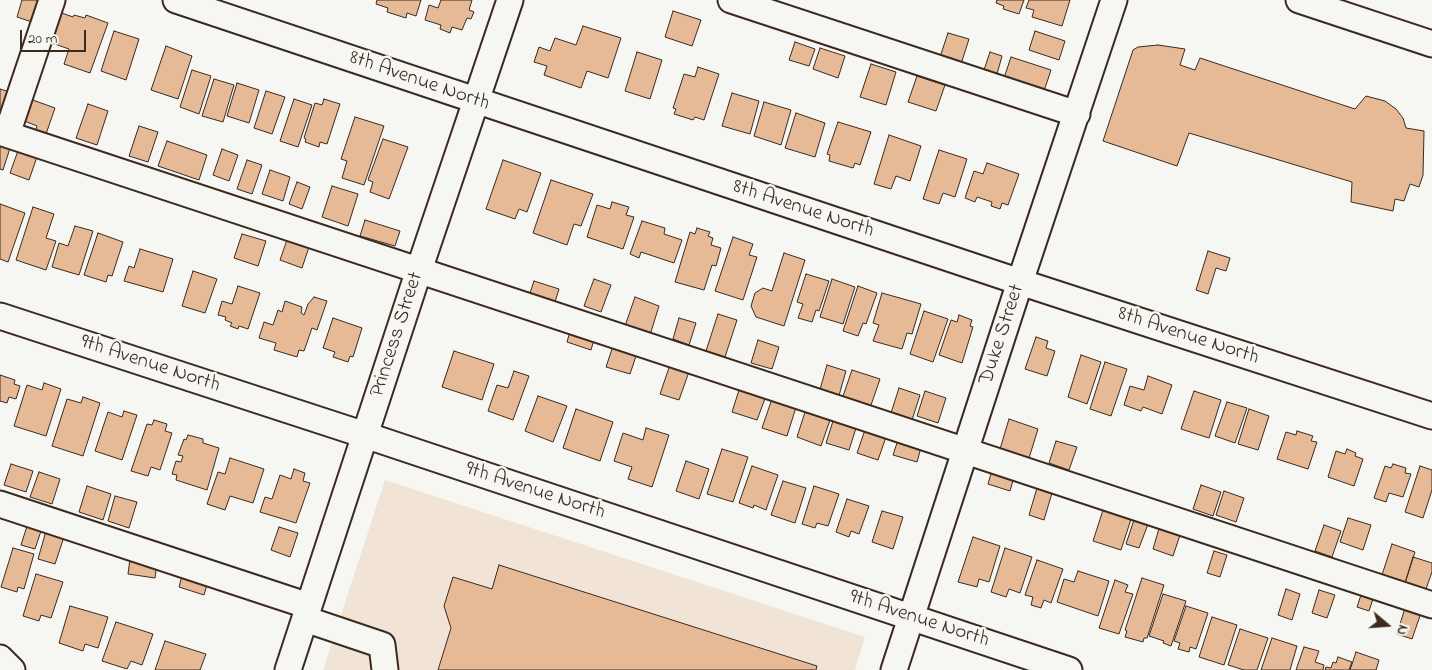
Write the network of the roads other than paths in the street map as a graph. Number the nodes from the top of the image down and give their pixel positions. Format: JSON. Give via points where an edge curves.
{"nodes":[{"id":1,"x":52,"y":0,"type":"edge"},
{"id":2,"x":176,"y":0,"type":"edge"},
{"id":3,"x":510,"y":0,"type":"edge"},
{"id":4,"x":731,"y":0,"type":"edge"},
{"id":5,"x":1114,"y":0,"type":"edge"},
{"id":6,"x":1299,"y":0,"type":"edge"},
{"id":7,"x":1432,"y":44,"type":"edge"},
{"id":8,"x":476,"y":101,"type":"junction"},
{"id":9,"x":1077,"y":114,"type":"junction"},
{"id":10,"x":4,"y":133,"type":"edge"},
{"id":11,"x":418,"y":270,"type":"junction"},
{"id":12,"x":1020,"y":282,"type":"junction"},
{"id":13,"x":0,"y":316,"type":"edge"},
{"id":14,"x":1432,"y":416,"type":"edge"},
{"id":15,"x":365,"y":435,"type":"junction"},
{"id":16,"x":965,"y":451,"type":"junction"},
{"id":17,"x":0,"y":504,"type":"edge"},
{"id":18,"x":1432,"y":604,"type":"edge"},
{"id":19,"x":307,"y":612,"type":"junction"},
{"id":20,"x":910,"y":617,"type":"junction"},
{"id":21,"x":0,"y":658,"type":"edge"},
{"id":22,"x":12,"y":670,"type":"edge"},
{"id":23,"x":288,"y":670,"type":"edge"},
{"id":24,"x":385,"y":670,"type":"edge"},
{"id":25,"x":894,"y":670,"type":"edge"},
{"id":26,"x":1069,"y":670,"type":"edge"}],
"edges":[{"from":1,"to":10,"type":"street"},
{"from":2,"to":8,"type":"street","name":"8th Avenue North"},
{"from":3,"to":8,"type":"street","name":"Princess Street"},
{"from":4,"to":9,"type":"street"},
{"from":5,"to":9,"type":"street","name":"Duke Street"},
{"from":6,"to":7,"type":"street"},
{"from":8,"to":11,"type":"street","name":"Princess Street"},
{"from":8,"to":12,"type":"street","name":"8th Avenue North"},
{"from":9,"to":12,"type":"street","name":"Duke Street"},
{"from":10,"to":11,"type":"street"},
{"from":11,"to":15,"type":"street","name":"Princess Street"},
{"from":11,"to":16,"type":"street"},
{"from":12,"to":14,"type":"street","name":"8th Avenue North"},
{"from":12,"to":16,"type":"street","name":"Duke Street"},
{"from":13,"to":15,"type":"street","name":"9th Avenue North"},
{"from":15,"to":19,"type":"street","name":"Princess Street"},
{"from":15,"to":20,"type":"street","name":"9th Avenue North"},
{"from":16,"to":18,"type":"street"},
{"from":16,"to":20,"type":"street","name":"Duke Street"},
{"from":17,"to":19,"type":"street"},
{"from":19,"to":23,"type":"street","name":"Princess Street"},
{"from":19,"to":24,"type":"street","via":[[382,645]]},
{"from":20,"to":25,"type":"street","name":"Duke Street"},
{"from":20,"to":26,"type":"street","name":"9th Avenue North"},
{"from":21,"to":22,"type":"street"}]}
